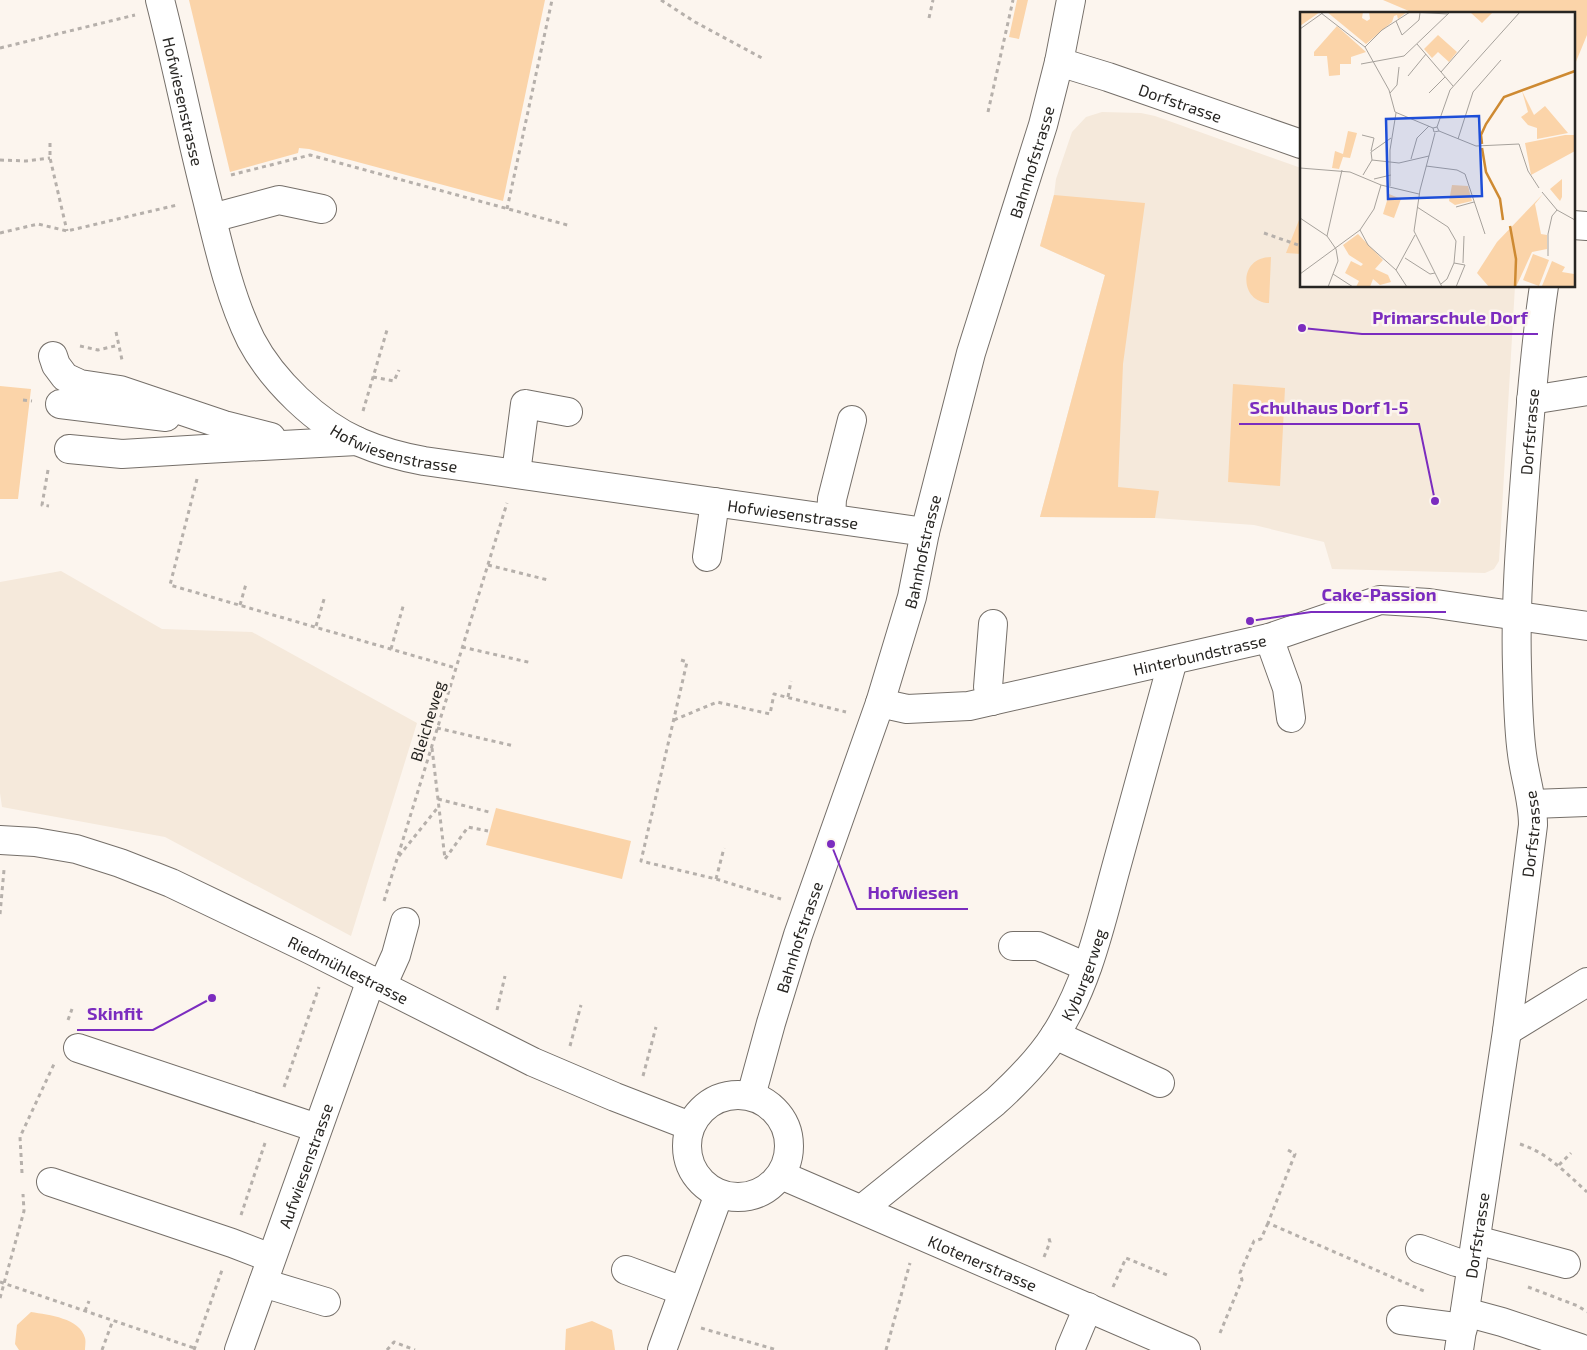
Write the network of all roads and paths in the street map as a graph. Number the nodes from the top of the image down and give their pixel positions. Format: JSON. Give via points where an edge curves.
{"nodes":[{"id":1,"x":552,"y":0,"type":"edge"},
{"id":2,"x":662,"y":0,"type":"edge"},
{"id":3,"x":933,"y":0,"type":"edge"},
{"id":4,"x":1013,"y":0,"type":"edge"},
{"id":5,"x":1070,"y":0,"type":"edge"},
{"id":6,"x":151,"y":7,"type":"edge"},
{"id":7,"x":929,"y":18,"type":"dead end"},
{"id":8,"x":0,"y":48,"type":"edge"},
{"id":9,"x":762,"y":58,"type":"dead end"},
{"id":10,"x":1059,"y":62,"type":"junction"},
{"id":11,"x":988,"y":112,"type":"dead end"},
{"id":12,"x":50,"y":144,"type":"dead end"},
{"id":13,"x":1300,"y":144,"type":"edge"},
{"id":14,"x":50,"y":158,"type":"junction"},
{"id":15,"x":0,"y":160,"type":"edge"},
{"id":16,"x":225,"y":176,"type":"dead end"},
{"id":17,"x":178,"y":204,"type":"dead end"},
{"id":18,"x":322,"y":209,"type":"dead end"},
{"id":19,"x":507,"y":209,"type":"junction"},
{"id":20,"x":212,"y":218,"type":"junction"},
{"id":21,"x":1574,"y":225,"type":"edge"},
{"id":22,"x":572,"y":226,"type":"dead end"},
{"id":23,"x":1587,"y":226,"type":"edge"},
{"id":24,"x":67,"y":231,"type":"junction"},
{"id":25,"x":0,"y":232,"type":"edge"},
{"id":26,"x":1264,"y":233,"type":"dead end"},
{"id":27,"x":1300,"y":246,"type":"edge"},
{"id":28,"x":1544,"y":288,"type":"edge"},
{"id":29,"x":387,"y":330,"type":"dead end"},
{"id":30,"x":116,"y":332,"type":"dead end"},
{"id":31,"x":119,"y":345,"type":"junction"},
{"id":32,"x":65,"y":351,"type":"joint"},
{"id":33,"x":122,"y":357,"type":"dead end"},
{"id":34,"x":399,"y":370,"type":"dead end"},
{"id":35,"x":374,"y":376,"type":"junction"},
{"id":36,"x":1587,"y":391,"type":"edge"},
{"id":37,"x":1531,"y":400,"type":"junction"},
{"id":38,"x":60,"y":404,"type":"dead end"},
{"id":39,"x":568,"y":412,"type":"dead end"},
{"id":40,"x":852,"y":420,"type":"dead end"},
{"id":41,"x":224,"y":425,"type":"junction"},
{"id":42,"x":359,"y":430,"type":"junction"},
{"id":43,"x":296,"y":444,"type":"junction"},
{"id":44,"x":69,"y":450,"type":"joint"},
{"id":45,"x":516,"y":473,"type":"junction"},
{"id":46,"x":197,"y":480,"type":"dead end"},
{"id":47,"x":715,"y":502,"type":"junction"},
{"id":48,"x":49,"y":506,"type":"dead end"},
{"id":49,"x":830,"y":518,"type":"junction"},
{"id":50,"x":925,"y":532,"type":"junction"},
{"id":51,"x":706,"y":558,"type":"dead end"},
{"id":52,"x":488,"y":565,"type":"junction"},
{"id":53,"x":548,"y":580,"type":"dead end"},
{"id":54,"x":246,"y":584,"type":"dead end"},
{"id":55,"x":325,"y":596,"type":"dead end"},
{"id":56,"x":404,"y":604,"type":"dead end"},
{"id":57,"x":240,"y":605,"type":"junction"},
{"id":58,"x":1516,"y":615,"type":"junction"},
{"id":59,"x":993,"y":624,"type":"dead end"},
{"id":60,"x":316,"y":626,"type":"junction"},
{"id":61,"x":1587,"y":626,"type":"edge"},
{"id":62,"x":1269,"y":638,"type":"junction"},
{"id":63,"x":462,"y":647,"type":"junction"},
{"id":64,"x":391,"y":649,"type":"junction"},
{"id":65,"x":681,"y":660,"type":"dead end"},
{"id":66,"x":1173,"y":660,"type":"junction"},
{"id":67,"x":532,"y":664,"type":"dead end"},
{"id":68,"x":456,"y":668,"type":"junction"},
{"id":69,"x":791,"y":681,"type":"dead end"},
{"id":70,"x":788,"y":697,"type":"junction"},
{"id":71,"x":992,"y":701,"type":"junction"},
{"id":72,"x":880,"y":703,"type":"junction"},
{"id":73,"x":850,"y":714,"type":"dead end"},
{"id":74,"x":1291,"y":718,"type":"dead end"},
{"id":75,"x":673,"y":720,"type":"junction"},
{"id":76,"x":437,"y":728,"type":"junction"},
{"id":77,"x":432,"y":745,"type":"junction"},
{"id":78,"x":514,"y":746,"type":"dead end"},
{"id":79,"x":438,"y":799,"type":"junction"},
{"id":80,"x":1587,"y":802,"type":"edge"},
{"id":81,"x":1532,"y":804,"type":"junction"},
{"id":82,"x":439,"y":805,"type":"junction"},
{"id":83,"x":489,"y":812,"type":"dead end"},
{"id":84,"x":488,"y":831,"type":"dead end"},
{"id":85,"x":1,"y":840,"type":"edge"},
{"id":86,"x":724,"y":848,"type":"dead end"},
{"id":87,"x":397,"y":859,"type":"junction"},
{"id":88,"x":716,"y":879,"type":"junction"},
{"id":89,"x":786,"y":901,"type":"dead end"},
{"id":90,"x":384,"y":903,"type":"dead end"},
{"id":91,"x":405,"y":922,"type":"dead end"},
{"id":92,"x":1013,"y":946,"type":"dead end"},
{"id":93,"x":1087,"y":968,"type":"junction"},
{"id":94,"x":506,"y":976,"type":"dead end"},
{"id":95,"x":321,"y":982,"type":"dead end"},
{"id":96,"x":1587,"y":982,"type":"edge"},
{"id":97,"x":376,"y":983,"type":"junction"},
{"id":98,"x":581,"y":1005,"type":"dead end"},
{"id":99,"x":72,"y":1009,"type":"dead end"},
{"id":100,"x":495,"y":1016,"type":"dead end"},
{"id":101,"x":656,"y":1027,"type":"dead end"},
{"id":102,"x":1508,"y":1032,"type":"junction"},
{"id":103,"x":1055,"y":1035,"type":"junction"},
{"id":104,"x":72,"y":1037,"type":"joint"},
{"id":105,"x":569,"y":1052,"type":"dead end"},
{"id":106,"x":55,"y":1062,"type":"dead end"},
{"id":107,"x":642,"y":1079,"type":"dead end"},
{"id":108,"x":1160,"y":1083,"type":"dead end"},
{"id":109,"x":751,"y":1096,"type":"junction"},
{"id":110,"x":275,"y":1114,"type":"junction"},
{"id":111,"x":690,"y":1126,"type":"junction"},
{"id":112,"x":317,"y":1128,"type":"junction"},
{"id":113,"x":1517,"y":1143,"type":"dead end"},
{"id":114,"x":1288,"y":1150,"type":"dead end"},
{"id":115,"x":1571,"y":1153,"type":"dead end"},
{"id":116,"x":1558,"y":1165,"type":"junction"},
{"id":117,"x":22,"y":1173,"type":"dead end"},
{"id":118,"x":781,"y":1175,"type":"junction"},
{"id":119,"x":52,"y":1182,"type":"dead end"},
{"id":120,"x":23,"y":1192,"type":"dead end"},
{"id":121,"x":1587,"y":1192,"type":"edge"},
{"id":122,"x":719,"y":1194,"type":"junction"},
{"id":123,"x":862,"y":1209,"type":"junction"},
{"id":124,"x":1268,"y":1223,"type":"junction"},
{"id":125,"x":1048,"y":1234,"type":"dead end"},
{"id":126,"x":232,"y":1243,"type":"junction"},
{"id":127,"x":1420,"y":1249,"type":"dead end"},
{"id":128,"x":1474,"y":1253,"type":"junction"},
{"id":129,"x":911,"y":1257,"type":"dead end"},
{"id":130,"x":1044,"y":1257,"type":"dead end"},
{"id":131,"x":1566,"y":1264,"type":"dead end"},
{"id":132,"x":626,"y":1270,"type":"dead end"},
{"id":133,"x":267,"y":1271,"type":"junction"},
{"id":134,"x":1167,"y":1275,"type":"dead end"},
{"id":135,"x":2,"y":1282,"type":"edge"},
{"id":136,"x":1113,"y":1287,"type":"dead end"},
{"id":137,"x":683,"y":1291,"type":"junction"},
{"id":138,"x":1432,"y":1295,"type":"dead end"},
{"id":139,"x":0,"y":1298,"type":"edge"},
{"id":140,"x":88,"y":1301,"type":"dead end"},
{"id":141,"x":326,"y":1302,"type":"dead end"},
{"id":142,"x":1088,"y":1307,"type":"junction"},
{"id":143,"x":85,"y":1311,"type":"junction"},
{"id":144,"x":113,"y":1320,"type":"junction"},
{"id":145,"x":1401,"y":1320,"type":"dead end"},
{"id":146,"x":700,"y":1327,"type":"dead end"},
{"id":147,"x":1462,"y":1330,"type":"edge"},
{"id":148,"x":1220,"y":1333,"type":"dead end"},
{"id":149,"x":194,"y":1349,"type":"edge"},
{"id":150,"x":102,"y":1350,"type":"edge"},
{"id":151,"x":239,"y":1350,"type":"edge"},
{"id":152,"x":386,"y":1350,"type":"edge"},
{"id":153,"x":415,"y":1350,"type":"edge"},
{"id":154,"x":662,"y":1350,"type":"edge"},
{"id":155,"x":777,"y":1350,"type":"edge"},
{"id":156,"x":886,"y":1350,"type":"edge"},
{"id":157,"x":1070,"y":1350,"type":"edge"},
{"id":158,"x":1186,"y":1350,"type":"edge"},
{"id":159,"x":1580,"y":1350,"type":"edge"}],
"edges":[{"from":1,"to":19,"type":"path"},
{"from":2,"to":9,"type":"path"},
{"from":3,"to":7,"type":"path"},
{"from":4,"to":11,"type":"path"},
{"from":5,"to":10,"type":"street","name":"Bahnhofstrasse"},
{"from":6,"to":8,"type":"path"},
{"from":6,"to":20,"type":"street","name":"Hofwiesenstrasse"},
{"from":10,"to":13,"type":"street","name":"Dorfstrasse"},
{"from":10,"to":50,"type":"street","name":"Bahnhofstrasse","via":[[1043,125],[971,353]]},
{"from":12,"to":14,"type":"path"},
{"from":14,"to":15,"type":"path"},
{"from":14,"to":24,"type":"path"},
{"from":16,"to":19,"type":"path","via":[[310,155]]},
{"from":17,"to":24,"type":"path"},
{"from":18,"to":20,"type":"street","via":[[279,200]]},
{"from":19,"to":22,"type":"path"},
{"from":20,"to":42,"type":"street","name":"Hofwiesenstrasse","via":[[237,307],[251,341],[263,359],[297,399],[336,430]]},
{"from":21,"to":23,"type":"street"},
{"from":24,"to":25,"type":"path","via":[[38,224]]},
{"from":26,"to":27,"type":"path"},
{"from":28,"to":37,"type":"street","name":"Dorfstrasse"},
{"from":29,"to":35,"type":"path"},
{"from":30,"to":31,"type":"path"},
{"from":31,"to":32,"type":"path","via":[[98,350]]},
{"from":31,"to":33,"type":"path"},
{"from":32,"to":41,"type":"street","via":[[56,366],[65,377],[80,384],[120,390]]},
{"from":34,"to":35,"type":"path","via":[[394,381]]},
{"from":35,"to":42,"type":"path"},
{"from":36,"to":37,"type":"street"},
{"from":37,"to":58,"type":"street","name":"Dorfstrasse"},
{"from":38,"to":41,"type":"street"},
{"from":39,"to":45,"type":"street","via":[[525,404]]},
{"from":40,"to":49,"type":"street"},
{"from":41,"to":43,"type":"street"},
{"from":42,"to":43,"type":"street"},
{"from":42,"to":45,"type":"street","name":"Hofwiesenstrasse","via":[[404,457]]},
{"from":43,"to":44,"type":"street","via":[[122,454]]},
{"from":44,"to":48,"type":"path","via":[[61,463],[49,462],[42,505]]},
{"from":45,"to":47,"type":"street","name":"Hofwiesenstrasse"},
{"from":45,"to":52,"type":"path","name":"Bleicheweg"},
{"from":46,"to":57,"type":"path","via":[[170,586]]},
{"from":47,"to":49,"type":"street","name":"Hofwiesenstrasse"},
{"from":47,"to":51,"type":"street"},
{"from":49,"to":50,"type":"street","name":"Hofwiesenstrasse"},
{"from":50,"to":72,"type":"street","name":"Bahnhofstrasse","via":[[912,597]]},
{"from":52,"to":53,"type":"path"},
{"from":52,"to":63,"type":"path","name":"Bleicheweg"},
{"from":54,"to":57,"type":"path"},
{"from":55,"to":60,"type":"path"},
{"from":56,"to":64,"type":"path"},
{"from":57,"to":60,"type":"path"},
{"from":58,"to":61,"type":"street","name":"Hinterbundstrasse"},
{"from":58,"to":62,"type":"street","name":"Hinterbundstrasse","via":[[1380,600]]},
{"from":58,"to":81,"type":"street","name":"Dorfstrasse","via":[[1520,735]]},
{"from":59,"to":71,"type":"street","via":[[988,687]]},
{"from":60,"to":64,"type":"path"},
{"from":62,"to":66,"type":"street","name":"Hinterbundstrasse"},
{"from":62,"to":74,"type":"street","via":[[1286,688]]},
{"from":63,"to":67,"type":"path"},
{"from":63,"to":68,"type":"path","name":"Bleicheweg"},
{"from":64,"to":68,"type":"path"},
{"from":65,"to":75,"type":"path","via":[[687,662]]},
{"from":66,"to":71,"type":"street","name":"Hinterbundstrasse"},
{"from":66,"to":93,"type":"street","name":"Kyburgerweg"},
{"from":68,"to":76,"type":"path","name":"Bleicheweg"},
{"from":69,"to":70,"type":"path"},
{"from":70,"to":73,"type":"path"},
{"from":70,"to":75,"type":"path","via":[[774,694],[770,714],[717,702]]},
{"from":71,"to":72,"type":"street","name":"Hinterbundstrasse","via":[[969,706],[907,709]]},
{"from":72,"to":109,"type":"street","name":"Bahnhofstrasse","via":[[798,935]]},
{"from":75,"to":88,"type":"path","via":[[641,861]]},
{"from":76,"to":77,"type":"path","name":"Bleicheweg"},
{"from":76,"to":78,"type":"path"},
{"from":77,"to":79,"type":"path"},
{"from":77,"to":87,"type":"path","name":"Bleicheweg"},
{"from":79,"to":82,"type":"path"},
{"from":79,"to":83,"type":"path"},
{"from":80,"to":81,"type":"street"},
{"from":81,"to":102,"type":"street","name":"Dorfstrasse","via":[[1533,825]]},
{"from":82,"to":84,"type":"path","via":[[445,859],[468,828]]},
{"from":82,"to":87,"type":"path"},
{"from":85,"to":97,"type":"street","name":"Riedmühlestrasse","via":[[76,849],[137,869],[214,902]]},
{"from":86,"to":88,"type":"path"},
{"from":87,"to":90,"type":"path","name":"Bleicheweg"},
{"from":88,"to":89,"type":"path"},
{"from":91,"to":97,"type":"street","name":"Aufwiesenstrasse","via":[[396,955]]},
{"from":92,"to":93,"type":"street","via":[[1038,946]]},
{"from":93,"to":103,"type":"street","name":"Kyburgerweg"},
{"from":94,"to":100,"type":"path"},
{"from":95,"to":110,"type":"path"},
{"from":96,"to":102,"type":"street"},
{"from":97,"to":111,"type":"street","name":"Riedmühlestrasse","via":[[540,1066]]},
{"from":97,"to":112,"type":"street","name":"Aufwiesenstrasse"},
{"from":98,"to":105,"type":"path"},
{"from":99,"to":104,"type":"path"},
{"from":101,"to":107,"type":"path"},
{"from":102,"to":128,"type":"street","name":"Dorfstrasse"},
{"from":103,"to":108,"type":"street"},
{"from":103,"to":123,"type":"street","name":"Kyburgerweg","via":[[1025,1073],[995,1102]]},
{"from":104,"to":110,"type":"street"},
{"from":106,"to":117,"type":"path","via":[[20,1137]]},
{"from":109,"to":111,"type":"street","via":[[736,1094],[709,1103]]},
{"from":109,"to":118,"type":"street","via":[[766,1103],[786,1128],[790,1144],[788,1160]]},
{"from":110,"to":112,"type":"street"},
{"from":110,"to":126,"type":"path"},
{"from":111,"to":122,"type":"street","via":[[686,1142],[694,1173],[705,1186]]},
{"from":112,"to":133,"type":"street","name":"Aufwiesenstrasse"},
{"from":113,"to":116,"type":"path","via":[[1536,1149]]},
{"from":114,"to":124,"type":"path","via":[[1295,1154]]},
{"from":115,"to":116,"type":"path"},
{"from":116,"to":121,"type":"path"},
{"from":118,"to":122,"type":"street","via":[[769,1187],[753,1195],[736,1198]]},
{"from":118,"to":123,"type":"street","name":"Klotenerstrasse"},
{"from":119,"to":126,"type":"street"},
{"from":120,"to":135,"type":"path","via":[[24,1211]]},
{"from":122,"to":137,"type":"street"},
{"from":123,"to":142,"type":"street","name":"Klotenerstrasse"},
{"from":124,"to":138,"type":"path"},
{"from":124,"to":148,"type":"path","via":[[1261,1239],[1254,1241],[1240,1273],[1242,1280]]},
{"from":125,"to":130,"type":"path","via":[[1050,1242]]},
{"from":126,"to":133,"type":"street"},
{"from":126,"to":149,"type":"path"},
{"from":127,"to":128,"type":"street","via":[[1456,1262]]},
{"from":128,"to":131,"type":"street"},
{"from":128,"to":147,"type":"street","name":"Dorfstrasse"},
{"from":129,"to":156,"type":"path"},
{"from":132,"to":137,"type":"street"},
{"from":133,"to":141,"type":"street"},
{"from":133,"to":151,"type":"street","name":"Aufwiesenstrasse"},
{"from":134,"to":136,"type":"path","via":[[1126,1258]]},
{"from":135,"to":139,"type":"path"},
{"from":135,"to":143,"type":"path"},
{"from":137,"to":154,"type":"street"},
{"from":140,"to":143,"type":"path"},
{"from":142,"to":157,"type":"street"},
{"from":142,"to":158,"type":"street","name":"Klotenerstrasse"},
{"from":143,"to":144,"type":"path"},
{"from":144,"to":149,"type":"path"},
{"from":144,"to":150,"type":"path"},
{"from":145,"to":147,"type":"street"},
{"from":146,"to":155,"type":"path"},
{"from":147,"to":159,"type":"street","via":[[1502,1322]]},
{"from":152,"to":153,"type":"path","via":[[394,1342]]}]}
